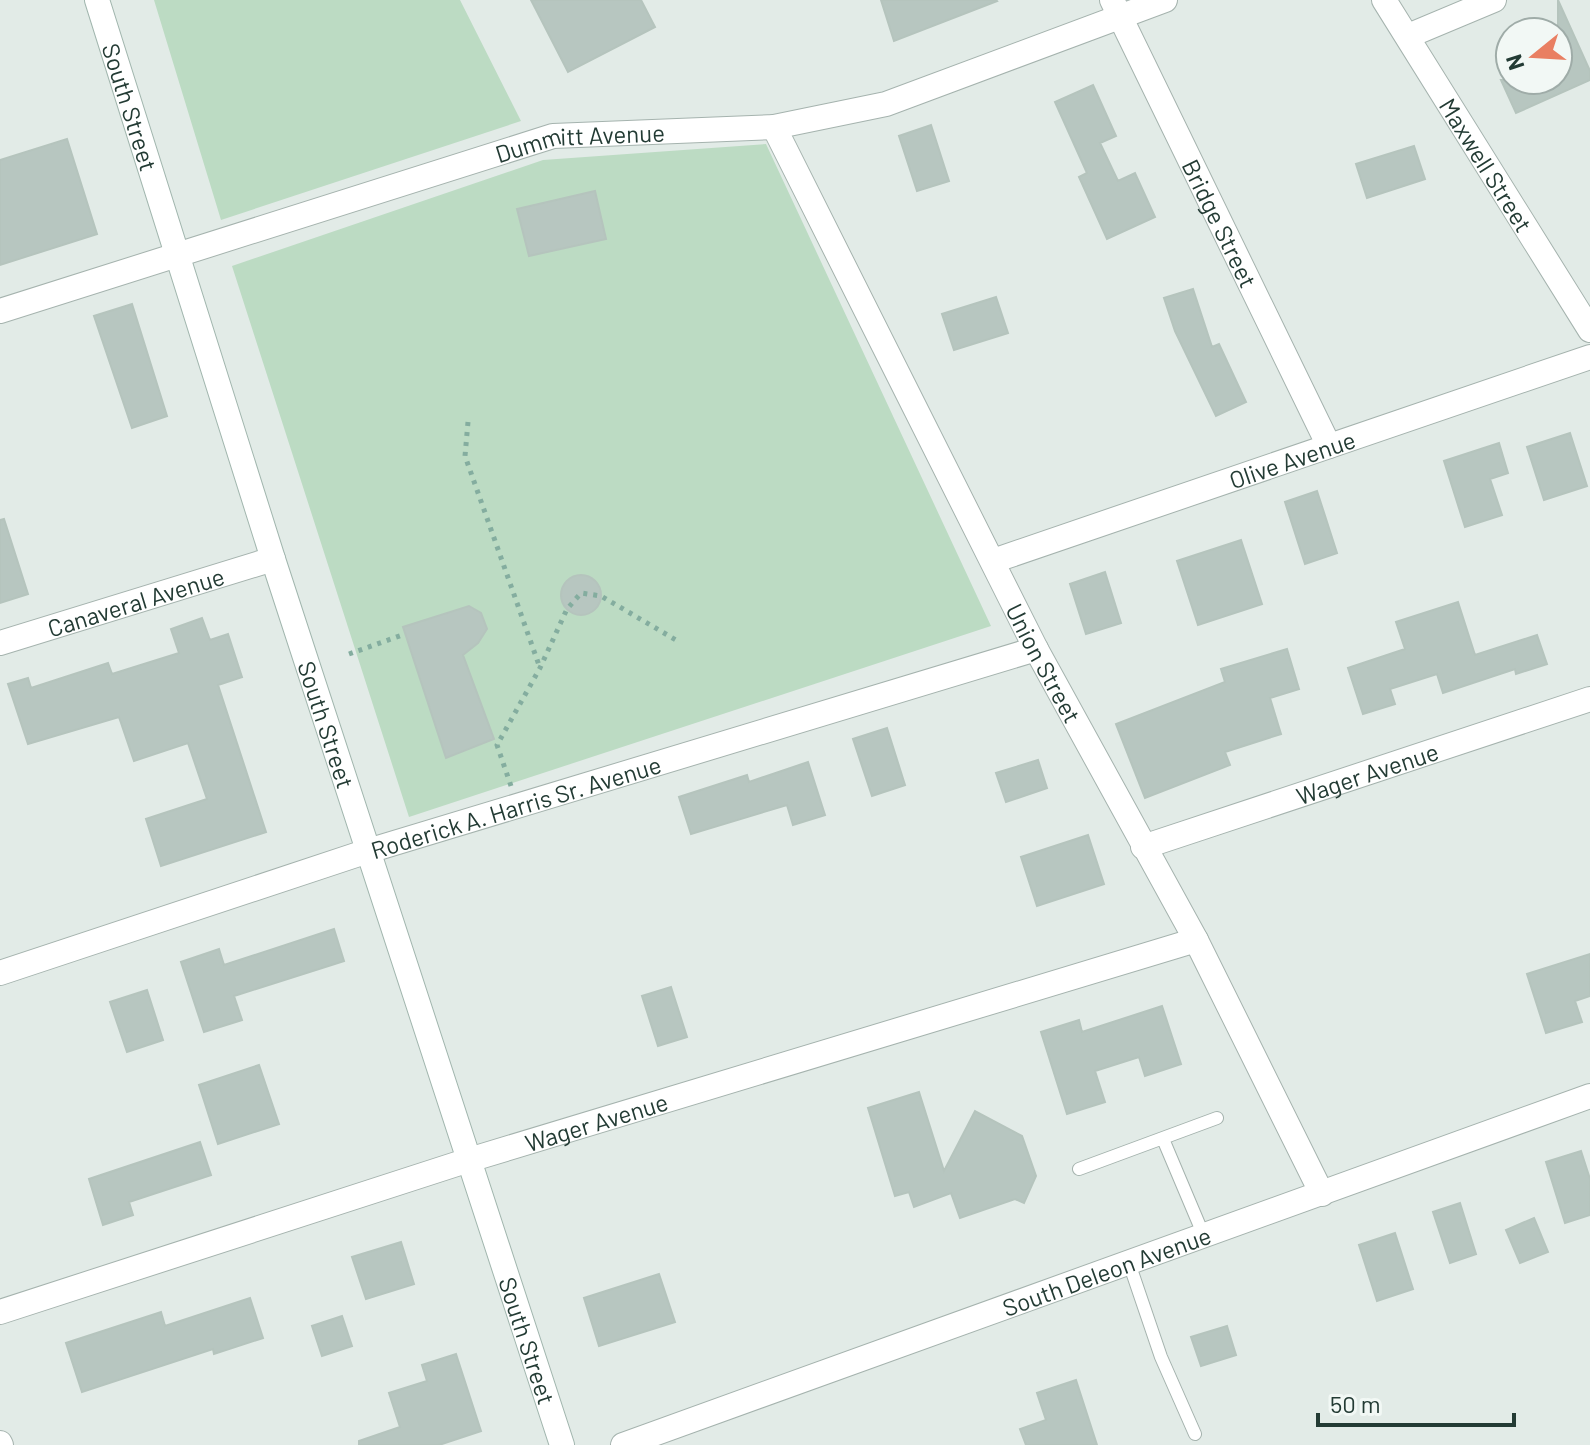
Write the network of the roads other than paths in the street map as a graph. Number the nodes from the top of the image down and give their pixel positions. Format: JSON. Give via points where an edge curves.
{"nodes":[{"id":1,"x":97,"y":0,"type":"edge"},
{"id":2,"x":1165,"y":0,"type":"edge"},
{"id":3,"x":1384,"y":0,"type":"edge"},
{"id":4,"x":1494,"y":0,"type":"edge"},
{"id":5,"x":1116,"y":8,"type":"edge"},
{"id":6,"x":1408,"y":36,"type":"junction"},
{"id":7,"x":774,"y":127,"type":"junction"},
{"id":8,"x":178,"y":256,"type":"junction"},
{"id":9,"x":1580,"y":294,"type":"edge"},
{"id":10,"x":0,"y":311,"type":"edge"},
{"id":11,"x":1590,"y":330,"type":"edge"},
{"id":12,"x":1590,"y":357,"type":"edge"},
{"id":13,"x":1329,"y":446,"type":"junction"},
{"id":14,"x":273,"y":559,"type":"junction"},
{"id":15,"x":993,"y":561,"type":"junction"},
{"id":16,"x":0,"y":643,"type":"edge"},
{"id":17,"x":1036,"y":649,"type":"junction"},
{"id":18,"x":1590,"y":699,"type":"edge"},
{"id":19,"x":1143,"y":847,"type":"junction"},
{"id":20,"x":368,"y":851,"type":"junction"},
{"id":21,"x":1196,"y":940,"type":"junction"},
{"id":22,"x":0,"y":973,"type":"edge"},
{"id":23,"x":1590,"y":1096,"type":"edge"},
{"id":24,"x":1217,"y":1118,"type":"dead end"},
{"id":25,"x":1163,"y":1139,"type":"junction"},
{"id":26,"x":469,"y":1160,"type":"junction"},
{"id":27,"x":1079,"y":1169,"type":"dead end"},
{"id":28,"x":1322,"y":1194,"type":"junction"},
{"id":29,"x":1204,"y":1236,"type":"junction"},
{"id":30,"x":1129,"y":1263,"type":"junction"},
{"id":31,"x":0,"y":1312,"type":"edge"},
{"id":32,"x":1195,"y":1434,"type":"dead end"},
{"id":33,"x":562,"y":1445,"type":"edge"},
{"id":34,"x":623,"y":1445,"type":"edge"}],
"edges":[{"from":1,"to":8,"type":"street","name":"South Street"},
{"from":2,"to":5,"type":"street","name":"Dummitt Avenue"},
{"from":3,"to":6,"type":"street","name":"Maxwell Street"},
{"from":4,"to":6,"type":"street"},
{"from":5,"to":7,"type":"street","name":"Dummitt Avenue","via":[[886,104]]},
{"from":5,"to":13,"type":"street","name":"Bridge Street"},
{"from":6,"to":9,"type":"street","name":"Maxwell Street"},
{"from":7,"to":8,"type":"street","name":"Dummitt Avenue","via":[[553,136]]},
{"from":7,"to":15,"type":"street","name":"Union Street"},
{"from":8,"to":10,"type":"street","name":"Dummitt Avenue"},
{"from":8,"to":14,"type":"street","name":"South Street"},
{"from":9,"to":11,"type":"street","name":"Maxwell Street"},
{"from":12,"to":13,"type":"street","name":"Olive Avenue"},
{"from":13,"to":15,"type":"street","name":"Olive Avenue"},
{"from":14,"to":16,"type":"street","name":"Canaveral Avenue"},
{"from":14,"to":20,"type":"street","name":"South Street"},
{"from":15,"to":17,"type":"street","name":"Union Street"},
{"from":17,"to":19,"type":"street","name":"Union Street"},
{"from":17,"to":20,"type":"street","name":"Roderick A. Harris Sr. Avenue"},
{"from":18,"to":19,"type":"street","name":"Wager Avenue"},
{"from":19,"to":21,"type":"street","name":"Union Street"},
{"from":20,"to":22,"type":"street","name":"Roderick A. Harris Sr. Avenue"},
{"from":20,"to":26,"type":"street","name":"South Street"},
{"from":21,"to":26,"type":"street","name":"Wager Avenue"},
{"from":21,"to":28,"type":"street","name":"Union Street"},
{"from":23,"to":28,"type":"street","name":"South Deleon Avenue"},
{"from":24,"to":25,"type":"lane"},
{"from":25,"to":27,"type":"lane"},
{"from":25,"to":29,"type":"lane"},
{"from":26,"to":31,"type":"street","name":"Wager Avenue"},
{"from":26,"to":33,"type":"street","name":"South Street"},
{"from":28,"to":29,"type":"street","name":"South Deleon Avenue"},
{"from":29,"to":30,"type":"street","name":"South Deleon Avenue"},
{"from":30,"to":32,"type":"lane"},
{"from":30,"to":34,"type":"street","name":"South Deleon Avenue"}]}
